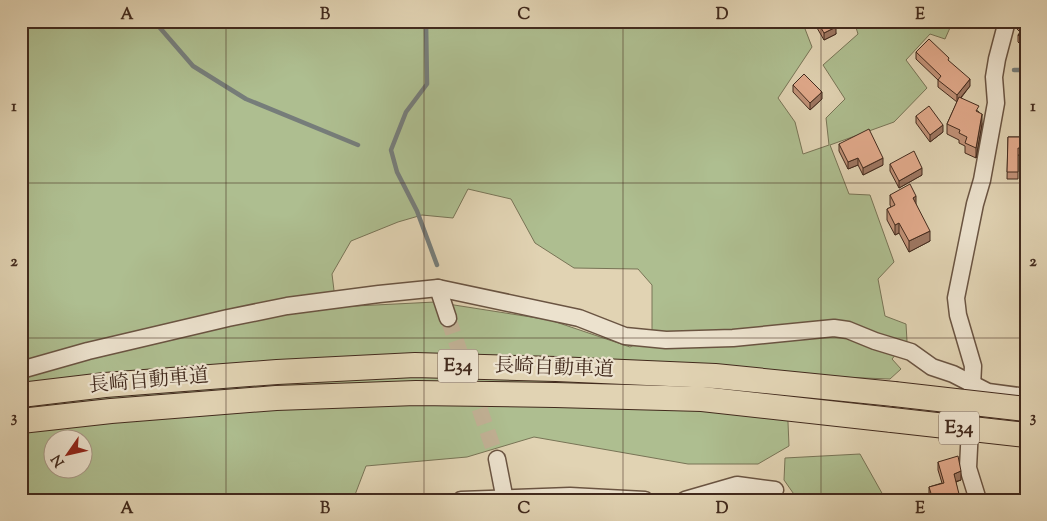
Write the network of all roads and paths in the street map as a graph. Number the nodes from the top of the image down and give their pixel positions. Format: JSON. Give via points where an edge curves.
{"nodes":[{"id":1,"x":1007,"y":21,"type":"edge"},
{"id":2,"x":438,"y":288,"type":"junction"},
{"id":3,"x":448,"y":318,"type":"tunnel mouth"},
{"id":4,"x":21,"y":370,"type":"edge"},
{"id":5,"x":972,"y":385,"type":"junction"},
{"id":6,"x":21,"y":395,"type":"edge"},
{"id":7,"x":1026,"y":397,"type":"edge"},
{"id":8,"x":1026,"y":409,"type":"edge"},
{"id":9,"x":21,"y":421,"type":"edge"},
{"id":10,"x":1026,"y":435,"type":"edge"},
{"id":11,"x":497,"y":459,"type":"tunnel mouth"},
{"id":12,"x":775,"y":490,"type":"dead end"},
{"id":13,"x":504,"y":499,"type":"edge"},
{"id":14,"x":614,"y":499,"type":"edge"},
{"id":15,"x":461,"y":500,"type":"edge"},
{"id":16,"x":645,"y":500,"type":"edge"},
{"id":17,"x":684,"y":500,"type":"edge"},
{"id":18,"x":978,"y":500,"type":"edge"}],
"edges":[{"from":1,"to":5,"type":"street","via":[[995,68],[996,102],[982,180],[956,298],[973,366]]},
{"from":2,"to":3,"type":"street"},
{"from":2,"to":4,"type":"street","via":[[306,304],[228,318]]},
{"from":2,"to":5,"type":"street","via":[[579,318],[625,336],[666,340],[733,338],[834,328],[848,330],[910,352]]},
{"from":5,"to":7,"type":"street","via":[[988,392]]},
{"from":5,"to":18,"type":"street","via":[[968,468]]},
{"from":6,"to":8,"type":"highway","name":"長崎自動車道","number":"E34","bridge":true,"via":[[105,385],[416,365],[715,376]]},
{"from":9,"to":10,"type":"highway","name":"長崎自動車道","number":"E34","bridge":true,"via":[[111,410],[276,398],[416,393],[702,399]]},
{"from":11,"to":13,"type":"street"},
{"from":12,"to":17,"type":"street","via":[[737,485]]},
{"from":13,"to":14,"type":"street","via":[[570,496]]},
{"from":13,"to":15,"type":"street"},
{"from":14,"to":16,"type":"street"}]}
